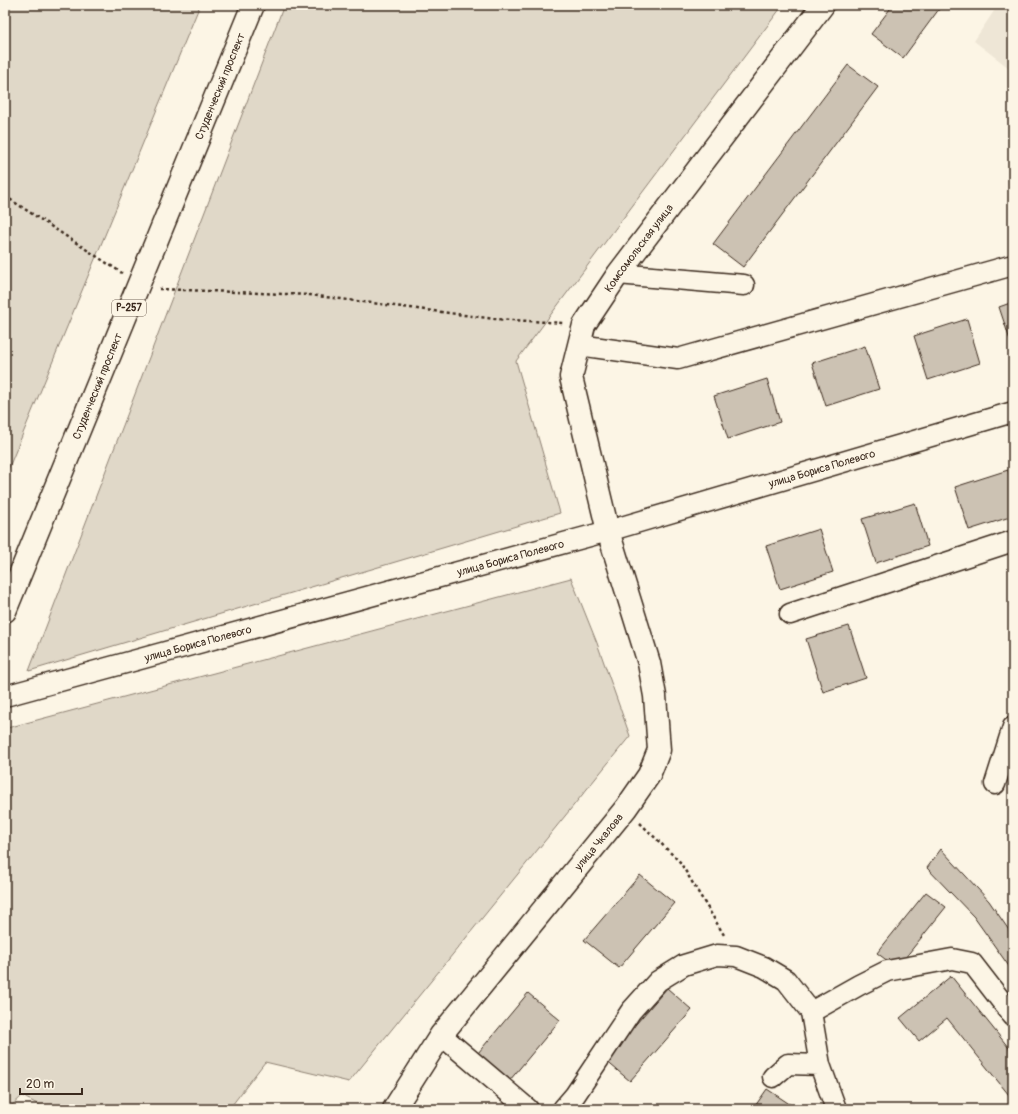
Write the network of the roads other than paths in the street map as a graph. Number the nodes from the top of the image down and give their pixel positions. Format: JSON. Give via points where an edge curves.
{"nodes":[{"id":1,"x":253,"y":5,"type":"edge"},
{"id":2,"x":823,"y":5,"type":"edge"},
{"id":3,"x":1013,"y":265,"type":"edge"},
{"id":4,"x":618,"y":274,"type":"junction"},
{"id":5,"x":744,"y":285,"type":"dead end"},
{"id":6,"x":582,"y":335,"type":"junction"},
{"id":7,"x":1013,"y":412,"type":"edge"},
{"id":8,"x":608,"y":531,"type":"junction"},
{"id":9,"x":1013,"y":541,"type":"edge"},
{"id":10,"x":5,"y":611,"type":"edge"},
{"id":11,"x":790,"y":614,"type":"dead end"},
{"id":12,"x":5,"y":696,"type":"edge"},
{"id":13,"x":1013,"y":727,"type":"edge"},
{"id":14,"x":995,"y":784,"type":"dead end"},
{"id":15,"x":811,"y":1012,"type":"junction"},
{"id":16,"x":1013,"y":1016,"type":"edge"},
{"id":17,"x":441,"y":1035,"type":"junction"},
{"id":18,"x":820,"y":1065,"type":"junction"},
{"id":19,"x":773,"y":1077,"type":"dead end"},
{"id":20,"x":394,"y":1109,"type":"edge"},
{"id":21,"x":528,"y":1109,"type":"edge"},
{"id":22,"x":564,"y":1109,"type":"edge"},
{"id":23,"x":836,"y":1109,"type":"edge"}],
"edges":[{"from":1,"to":10,"type":"main road","name":"Студенческий проспект","number":"Р-257"},
{"from":2,"to":4,"type":"main road","name":"Комсомольская улица"},
{"from":3,"to":6,"type":"street","via":[[678,360]]},
{"from":4,"to":5,"type":"street"},
{"from":4,"to":6,"type":"main road","name":"Комсомольская улица"},
{"from":6,"to":8,"type":"main road","name":"Комсомольская улица","via":[[571,377]]},
{"from":7,"to":8,"type":"street","name":"улица Бориса Полевого"},
{"from":8,"to":12,"type":"street","name":"улица Бориса Полевого"},
{"from":8,"to":17,"type":"main road","name":"улица Чкалова","via":[[649,663],[655,696],[659,750],[649,776],[626,808]]},
{"from":9,"to":11,"type":"street"},
{"from":13,"to":14,"type":"street"},
{"from":15,"to":16,"type":"street","via":[[887,971],[952,958],[972,963]]},
{"from":15,"to":18,"type":"street"},
{"from":15,"to":22,"type":"street","via":[[786,980],[764,967],[736,956],[717,955],[684,965],[658,981],[631,1011]]},
{"from":17,"to":20,"type":"main road","name":"улица Чкалова"},
{"from":17,"to":21,"type":"street"},
{"from":18,"to":19,"type":"street","via":[[788,1064]]},
{"from":18,"to":23,"type":"street"}]}
